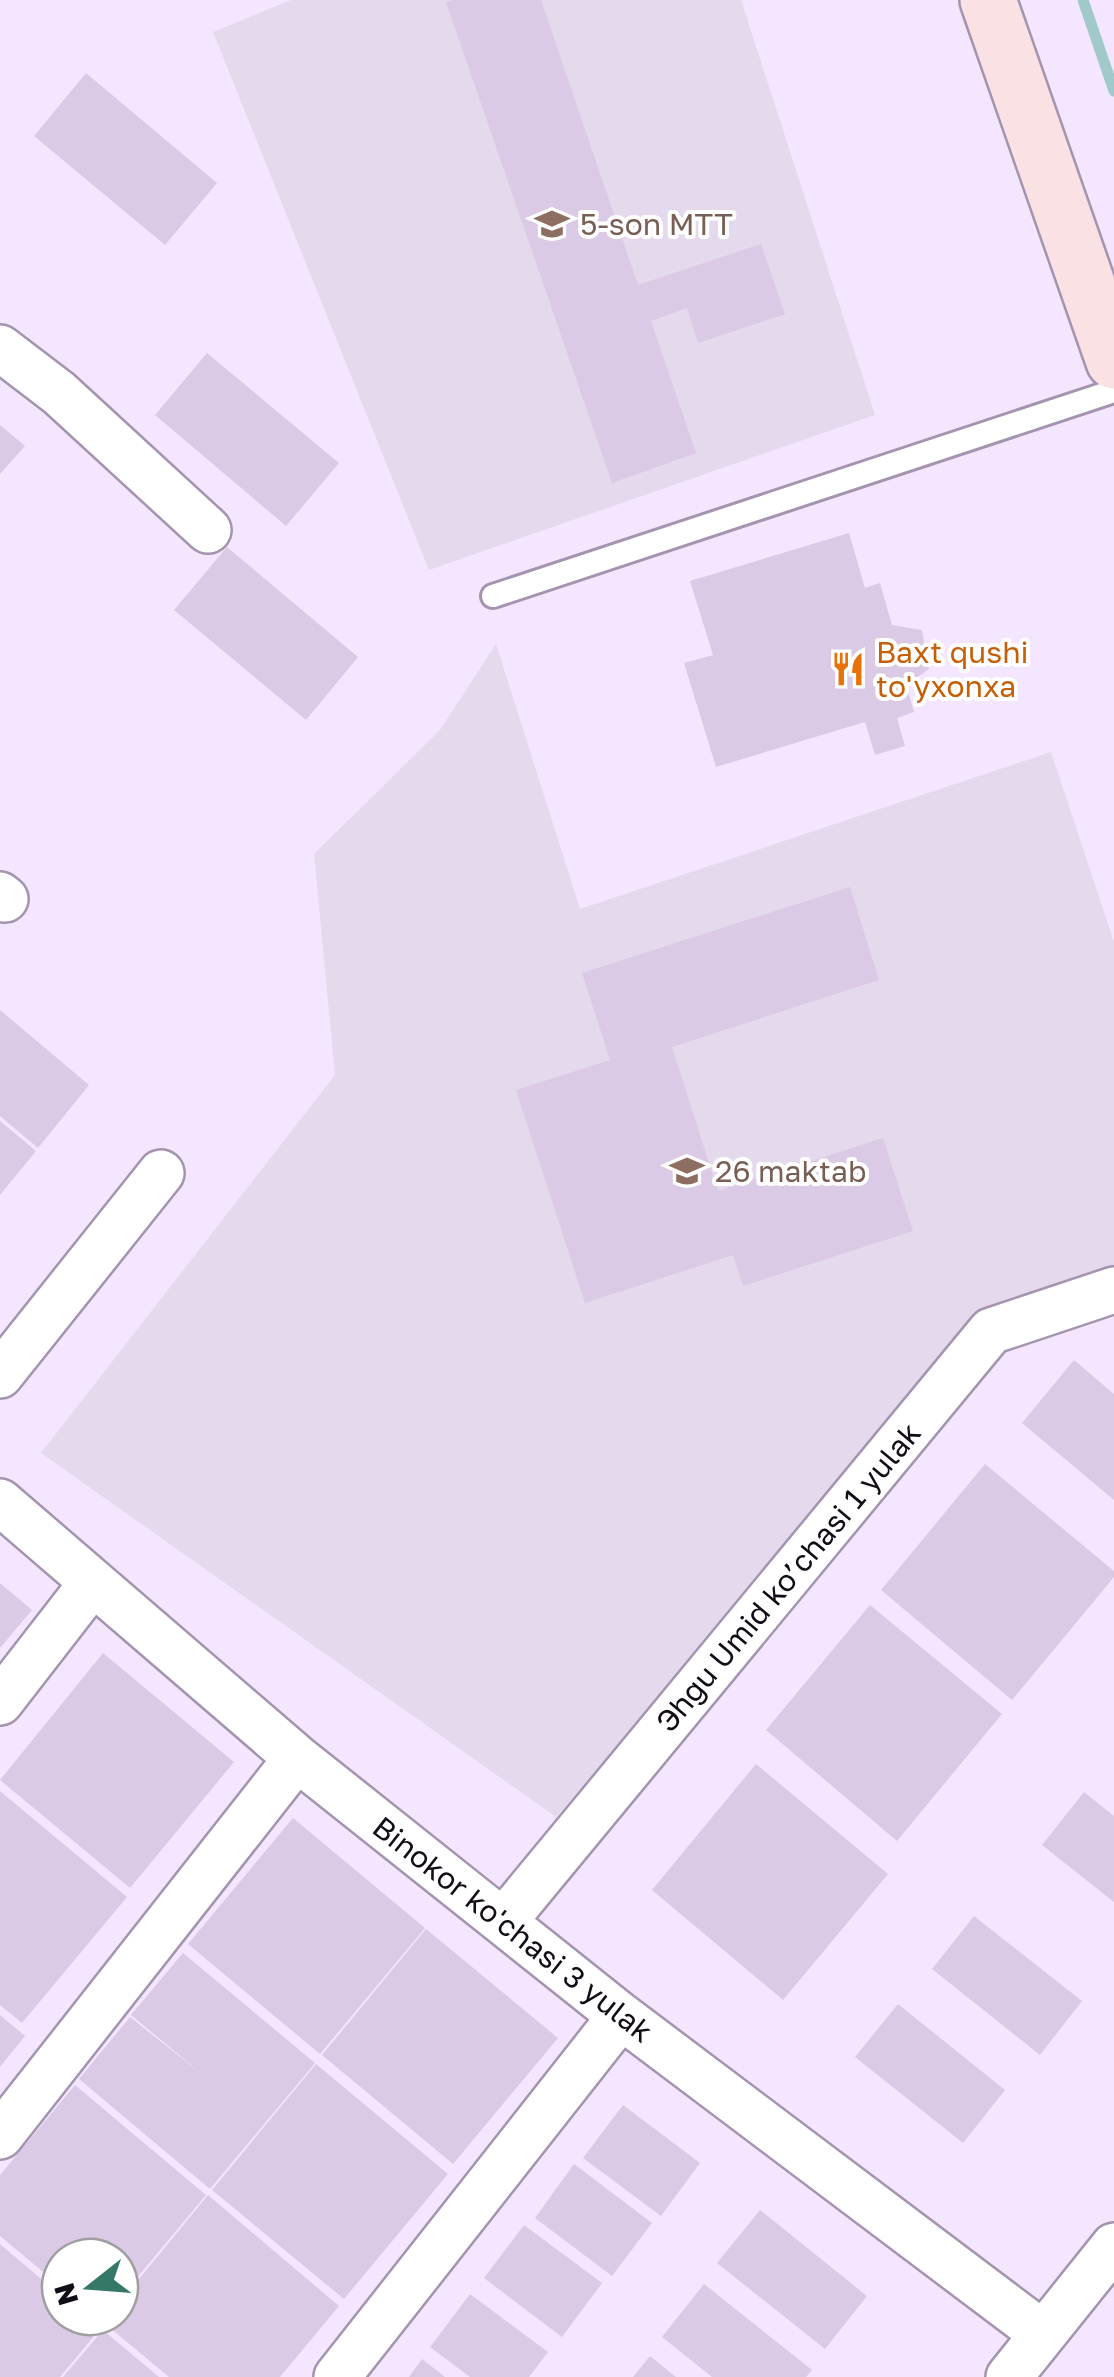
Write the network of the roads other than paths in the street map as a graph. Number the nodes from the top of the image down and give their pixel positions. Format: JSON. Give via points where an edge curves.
{"nodes":[{"id":1,"x":988,"y":0,"type":"edge"},
{"id":2,"x":0,"y":348,"type":"edge"},
{"id":3,"x":1114,"y":361,"type":"edge"},
{"id":4,"x":1114,"y":391,"type":"edge"},
{"id":5,"x":208,"y":530,"type":"dead end"},
{"id":6,"x":493,"y":596,"type":"dead end"},
{"id":7,"x":161,"y":1173,"type":"dead end"},
{"id":8,"x":1114,"y":1290,"type":"edge"},
{"id":9,"x":0,"y":1376,"type":"edge"},
{"id":10,"x":0,"y":1502,"type":"edge"},
{"id":11,"x":93,"y":1582,"type":"junction"},
{"id":12,"x":0,"y":1702,"type":"edge"},
{"id":13,"x":296,"y":1758,"type":"junction"},
{"id":14,"x":502,"y":1922,"type":"junction"},
{"id":15,"x":621,"y":2016,"type":"junction"},
{"id":16,"x":0,"y":2136,"type":"edge"},
{"id":17,"x":1114,"y":2246,"type":"edge"},
{"id":18,"x":1043,"y":2334,"type":"junction"},
{"id":19,"x":337,"y":2377,"type":"edge"},
{"id":20,"x":1008,"y":2377,"type":"edge"}],
"edges":[{"from":1,"to":3,"type":"main road"},
{"from":2,"to":5,"type":"street","via":[[59,392]]},
{"from":4,"to":6,"type":"lane"},
{"from":7,"to":9,"type":"street"},
{"from":8,"to":14,"type":"street","name":"Эhgu Umid ko’chasi 1 yulak","via":[[991,1332]]},
{"from":10,"to":11,"type":"street","name":"Binokor ko'chasi 3 yulak"},
{"from":11,"to":12,"type":"street"},
{"from":11,"to":13,"type":"street","name":"Binokor ko'chasi 3 yulak"},
{"from":13,"to":14,"type":"street","name":"Binokor ko'chasi 3 yulak"},
{"from":13,"to":16,"type":"street"},
{"from":14,"to":15,"type":"street","name":"Binokor ko'chasi 3 yulak"},
{"from":15,"to":18,"type":"street","name":"Binokor ko'chasi 3 yulak"},
{"from":15,"to":19,"type":"street"},
{"from":17,"to":18,"type":"street"},
{"from":18,"to":20,"type":"street"}]}
